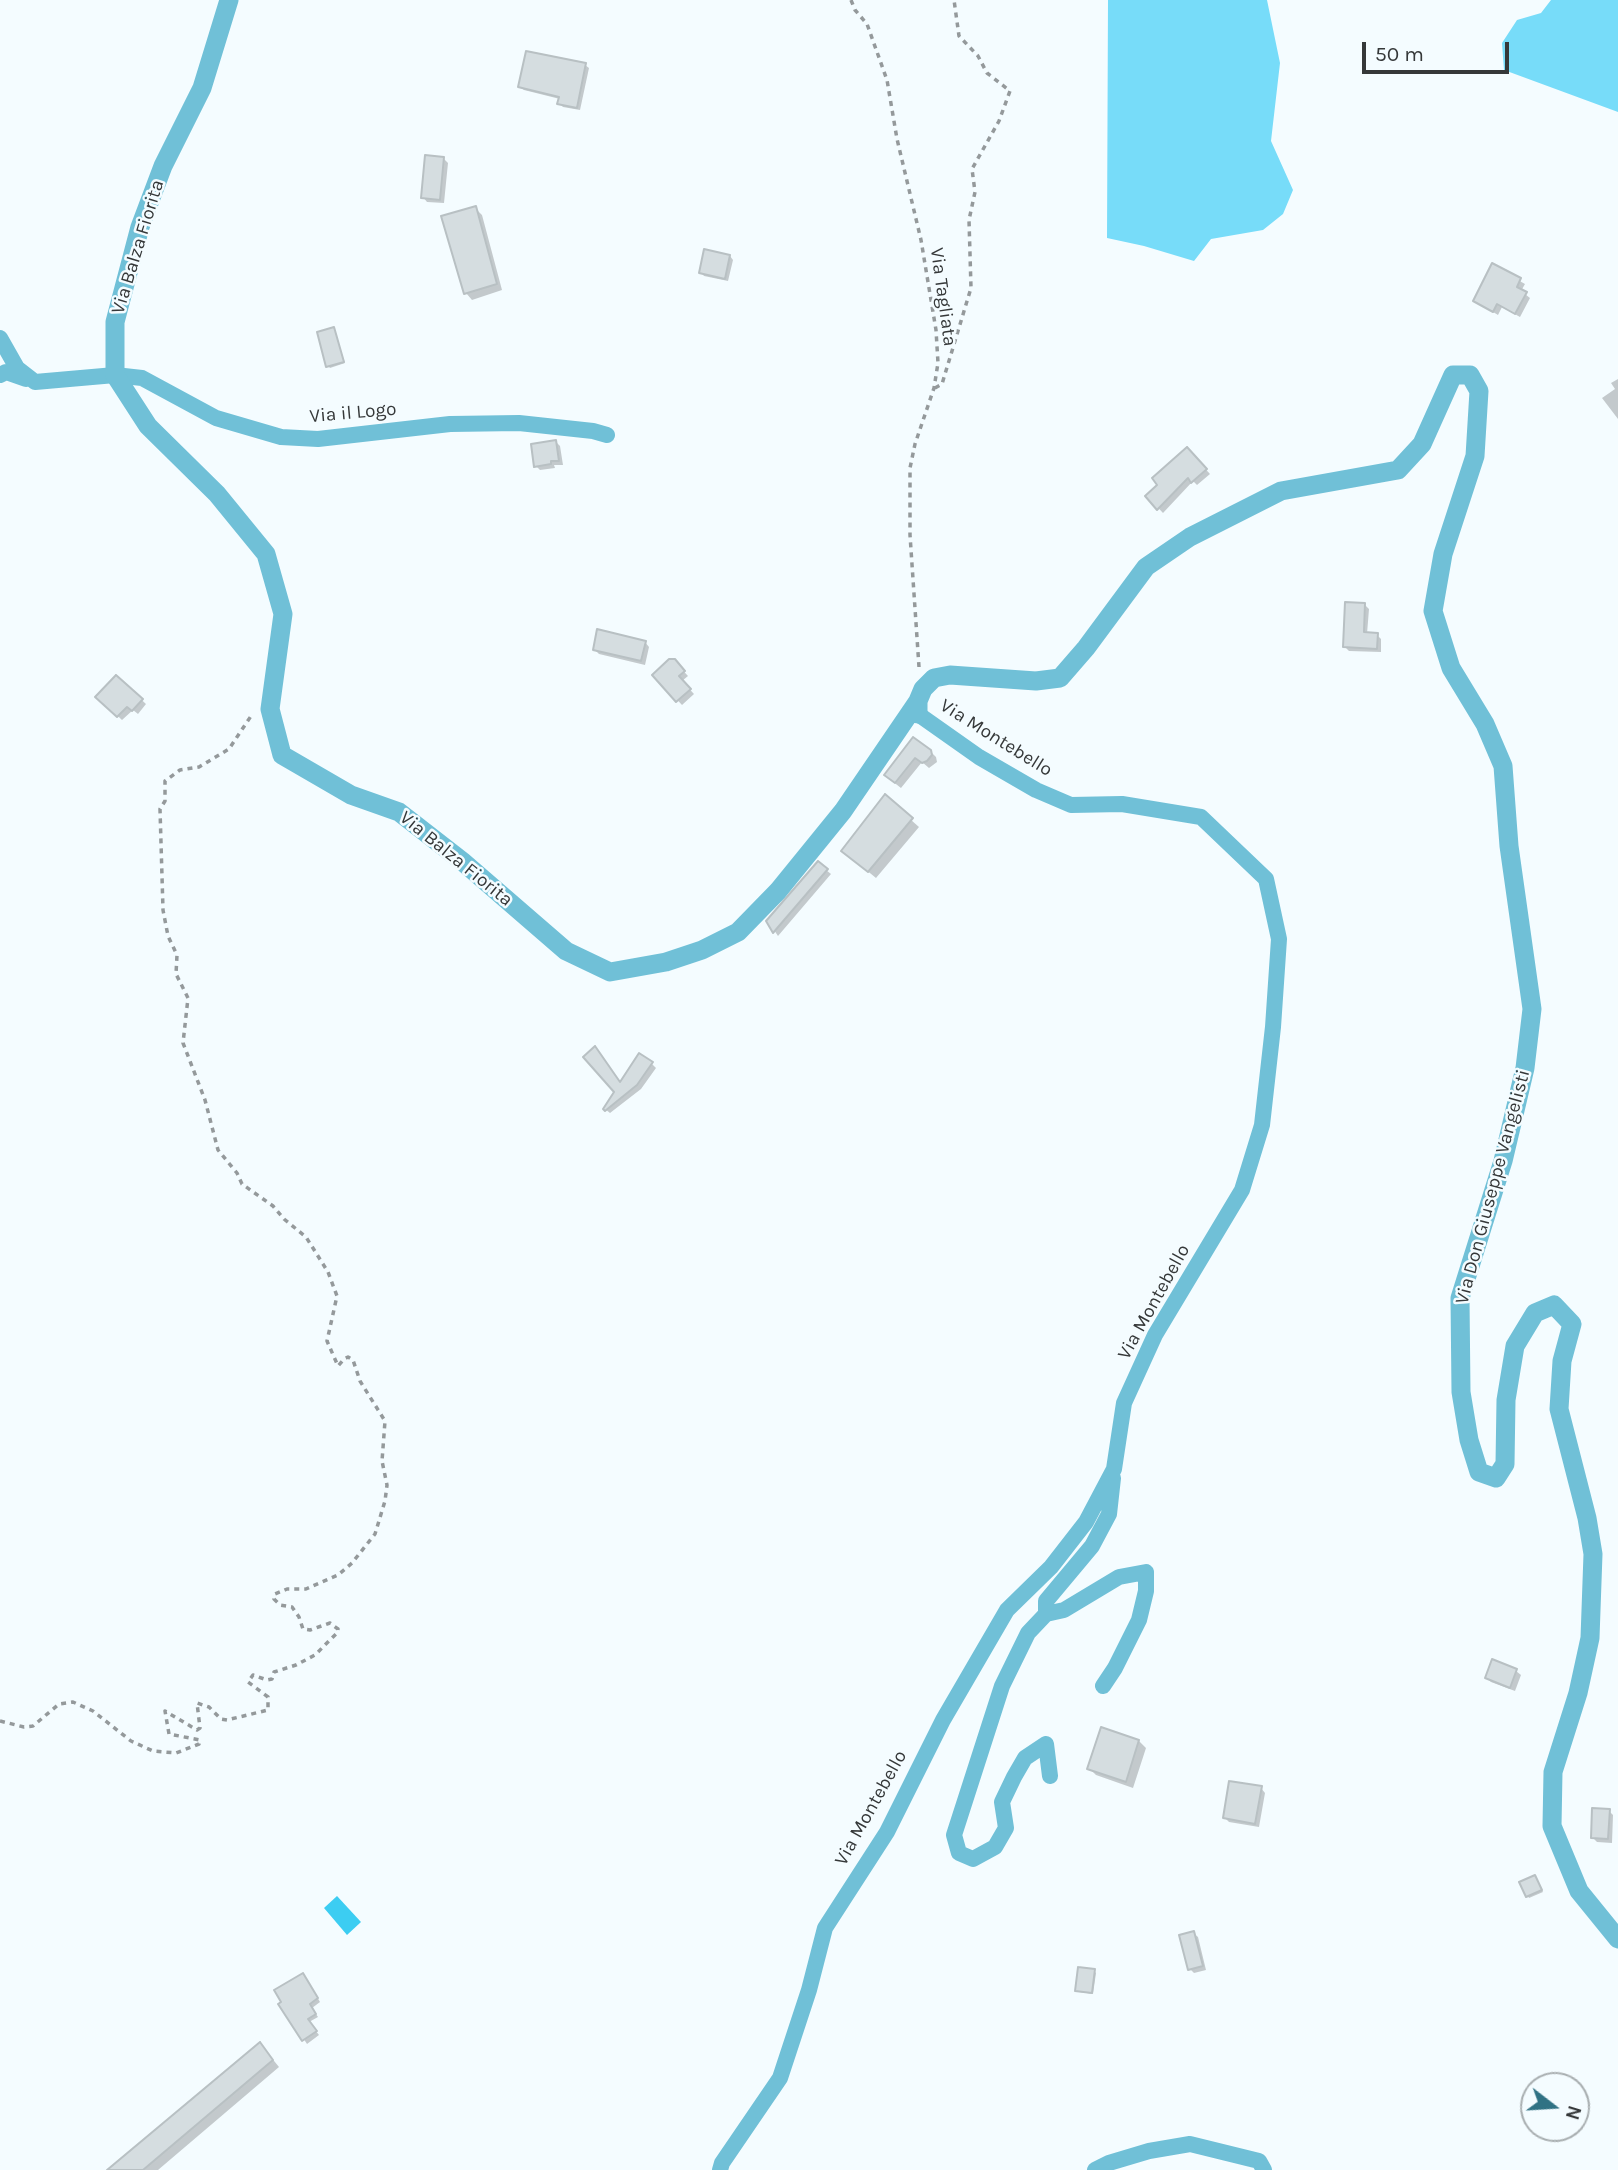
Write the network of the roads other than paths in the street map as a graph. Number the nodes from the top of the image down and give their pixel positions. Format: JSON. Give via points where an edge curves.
{"nodes":[{"id":1,"x":229,"y":0,"type":"edge"},
{"id":2,"x":0,"y":338,"type":"edge"},
{"id":3,"x":115,"y":374,"type":"junction"},
{"id":4,"x":0,"y":375,"type":"edge"},
{"id":5,"x":35,"y":382,"type":"junction"},
{"id":6,"x":607,"y":435,"type":"dead end"},
{"id":7,"x":920,"y":702,"type":"junction"},
{"id":8,"x":1114,"y":1469,"type":"junction"},
{"id":9,"x":1046,"y":1614,"type":"junction"},
{"id":10,"x":1103,"y":1686,"type":"dead end"},
{"id":11,"x":1050,"y":1776,"type":"dead end"},
{"id":12,"x":1618,"y":1939,"type":"edge"},
{"id":13,"x":720,"y":2170,"type":"edge"},
{"id":14,"x":1096,"y":2170,"type":"edge"},
{"id":15,"x":1264,"y":2170,"type":"edge"}],
"edges":[{"from":1,"to":3,"type":"street","name":"Via Balza Fiorita","via":[[202,88],[163,166],[140,227],[115,322]]},
{"from":2,"to":5,"type":"street","via":[[17,368]]},
{"from":3,"to":5,"type":"street","name":"Via il Logo"},
{"from":3,"to":6,"type":"street","name":"Via il Logo","via":[[142,378],[216,418],[281,437],[318,439],[450,424],[519,423]]},
{"from":3,"to":7,"type":"street","name":"Via Balza Fiorita","via":[[148,426],[217,495],[266,554],[283,614],[270,709],[282,755],[351,795],[399,812],[566,951],[610,972],[666,962],[738,932],[843,811]]},
{"from":4,"to":5,"type":"street","name":"Via il Logo","via":[[6,372]]},
{"from":7,"to":8,"type":"street","name":"Via Montebello","via":[[979,757],[1036,790],[1072,804],[1122,804],[1201,817],[1266,879],[1279,939],[1262,1125],[1242,1190],[1155,1335],[1124,1403]]},
{"from":7,"to":12,"type":"street","name":"Via Don Giuseppe Vangelisti","via":[[934,678],[950,675],[1036,681],[1060,678],[1146,567],[1190,537],[1282,491],[1398,470],[1422,444],[1453,375],[1470,375],[1479,391],[1475,456],[1444,554],[1433,611],[1451,668],[1485,724],[1503,766],[1509,846],[1532,1009],[1525,1068],[1503,1161],[1460,1298],[1461,1392],[1479,1472],[1496,1478],[1505,1464],[1506,1400],[1515,1346],[1535,1313],[1554,1305],[1572,1324],[1562,1362],[1559,1409],[1592,1554],[1590,1638],[1553,1772],[1552,1826],[1579,1891]]},
{"from":8,"to":9,"type":"street","via":[[1109,1514],[1093,1546],[1046,1601]]},
{"from":8,"to":13,"type":"street","name":"Via Montebello","via":[[1086,1522],[1051,1567],[1007,1610],[943,1720],[887,1832],[824,1928],[780,2078]]},
{"from":9,"to":10,"type":"street","via":[[1064,1609],[1119,1577],[1146,1572],[1139,1620]]},
{"from":9,"to":11,"type":"street","via":[[1028,1633],[1002,1686],[954,1835],[959,1853],[973,1859],[995,1847],[1006,1828],[1002,1802],[1014,1777],[1025,1758],[1046,1744]]},
{"from":14,"to":15,"type":"street","via":[[1149,2151],[1190,2144],[1259,2161]]}]}
